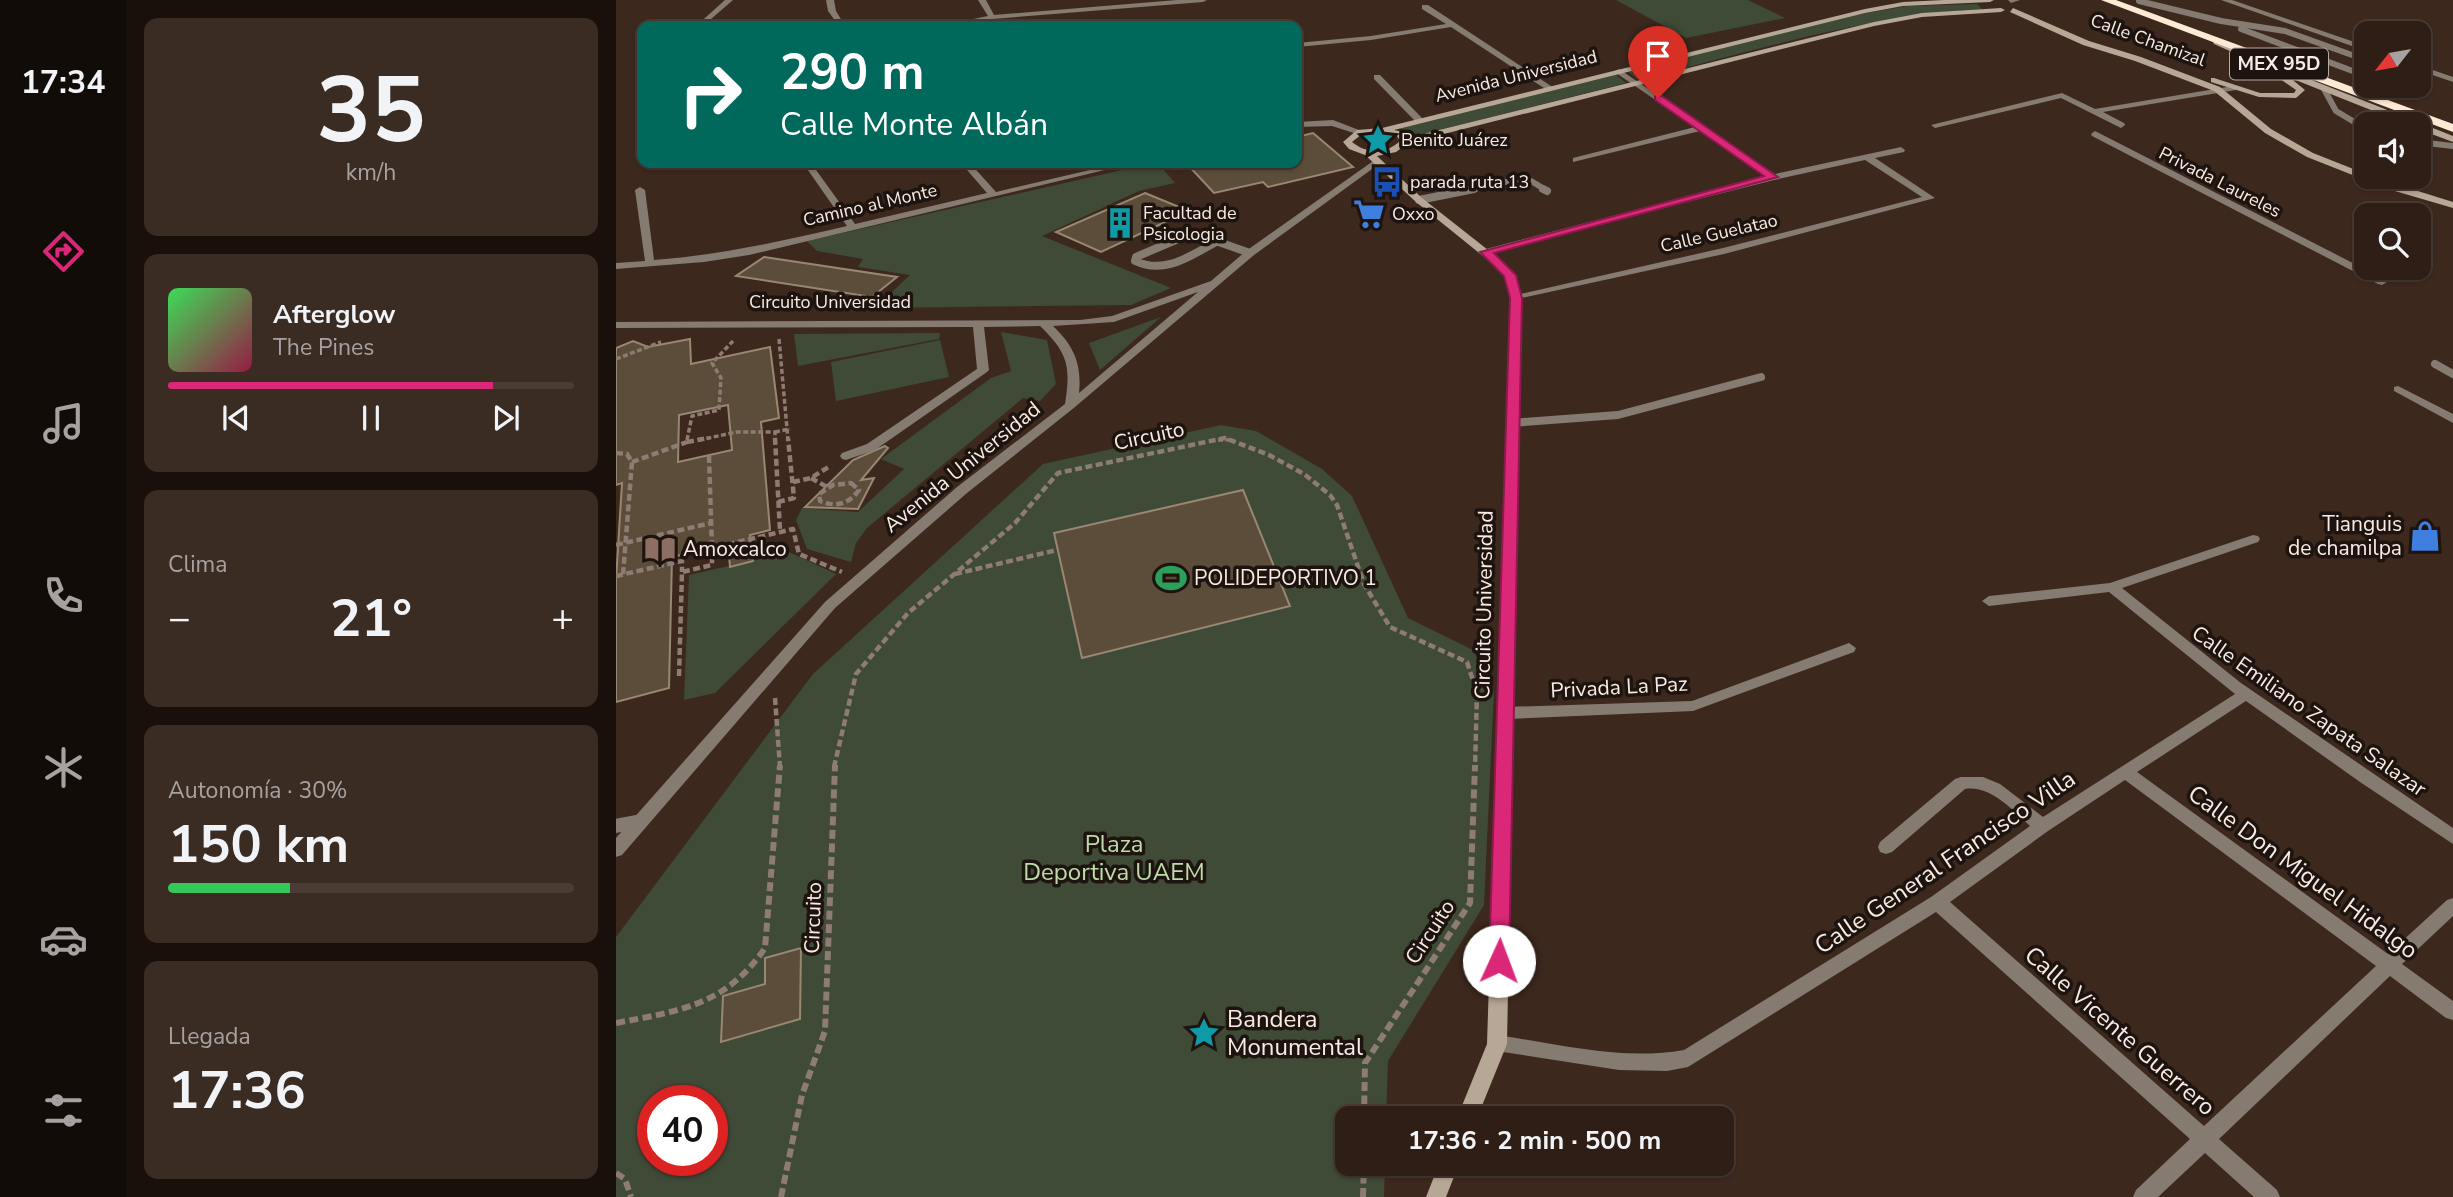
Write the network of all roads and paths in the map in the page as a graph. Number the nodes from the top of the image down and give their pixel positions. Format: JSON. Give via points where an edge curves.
{"nodes":[{"id":1,"x":729,"y":0,"type":"edge"},
{"id":2,"x":830,"y":0,"type":"edge"},
{"id":3,"x":982,"y":0,"type":"edge"},
{"id":4,"x":1203,"y":0,"type":"edge"},
{"id":5,"x":2105,"y":0,"type":"edge"},
{"id":6,"x":2225,"y":0,"type":"edge"},
{"id":7,"x":1987,"y":1,"type":"edge"},
{"id":8,"x":2137,"y":1,"type":"edge"},
{"id":9,"x":1146,"y":3,"type":"edge"},
{"id":10,"x":2013,"y":3,"type":"edge"},
{"id":11,"x":1425,"y":7,"type":"dead end"},
{"id":12,"x":2001,"y":10,"type":"junction"},
{"id":13,"x":992,"y":18,"type":"junction"},
{"id":14,"x":705,"y":21,"type":"edge"},
{"id":15,"x":839,"y":21,"type":"edge"},
{"id":16,"x":974,"y":21,"type":"edge"},
{"id":17,"x":2221,"y":21,"type":"junction"},
{"id":18,"x":1452,"y":24,"type":"junction"},
{"id":19,"x":2206,"y":38,"type":"junction"},
{"id":20,"x":1302,"y":45,"type":"edge"},
{"id":21,"x":2354,"y":45,"type":"edge"},
{"id":22,"x":2354,"y":56,"type":"edge"},
{"id":23,"x":2262,"y":62,"type":"junction"},
{"id":24,"x":1619,"y":71,"type":"junction"},
{"id":25,"x":2354,"y":71,"type":"edge"},
{"id":26,"x":2431,"y":72,"type":"edge"},
{"id":27,"x":2453,"y":74,"type":"edge"},
{"id":28,"x":1377,"y":76,"type":"dead end"},
{"id":29,"x":2442,"y":76,"type":"junction"},
{"id":30,"x":2431,"y":79,"type":"edge"},
{"id":31,"x":2354,"y":80,"type":"edge"},
{"id":32,"x":2453,"y":80,"type":"edge"},
{"id":33,"x":1637,"y":84,"type":"junction"},
{"id":34,"x":1550,"y":88,"type":"junction"},
{"id":35,"x":2233,"y":88,"type":"junction"},
{"id":36,"x":2217,"y":89,"type":"junction"},
{"id":37,"x":2324,"y":89,"type":"junction"},
{"id":38,"x":2405,"y":98,"type":"edge"},
{"id":39,"x":2096,"y":111,"type":"junction"},
{"id":40,"x":2382,"y":112,"type":"edge"},
{"id":41,"x":2453,"y":116,"type":"edge"},
{"id":42,"x":1419,"y":120,"type":"junction"},
{"id":43,"x":2354,"y":122,"type":"edge"},
{"id":44,"x":1934,"y":124,"type":"dead end"},
{"id":45,"x":1302,"y":125,"type":"edge"},
{"id":46,"x":1700,"y":128,"type":"junction"},
{"id":47,"x":2453,"y":128,"type":"edge"},
{"id":48,"x":1385,"y":130,"type":"junction"},
{"id":49,"x":2431,"y":131,"type":"edge"},
{"id":50,"x":1360,"y":132,"type":"junction"},
{"id":51,"x":2453,"y":139,"type":"edge"},
{"id":52,"x":1405,"y":141,"type":"junction"},
{"id":53,"x":2431,"y":143,"type":"edge"},
{"id":54,"x":2453,"y":146,"type":"edge"},
{"id":55,"x":1901,"y":150,"type":"dead end"},
{"id":56,"x":1865,"y":156,"type":"junction"},
{"id":57,"x":1372,"y":157,"type":"junction"},
{"id":58,"x":1576,"y":160,"type":"dead end"},
{"id":59,"x":811,"y":168,"type":"edge"},
{"id":60,"x":970,"y":168,"type":"edge"},
{"id":61,"x":1108,"y":168,"type":"edge"},
{"id":62,"x":1773,"y":177,"type":"junction"},
{"id":63,"x":640,"y":190,"type":"dead end"},
{"id":64,"x":1547,"y":191,"type":"dead end"},
{"id":65,"x":993,"y":194,"type":"junction"},
{"id":66,"x":1419,"y":200,"type":"junction"},
{"id":67,"x":2453,"y":205,"type":"edge"},
{"id":68,"x":853,"y":228,"type":"junction"},
{"id":69,"x":1216,"y":242,"type":"junction"},
{"id":70,"x":1486,"y":252,"type":"junction"},
{"id":71,"x":1250,"y":253,"type":"junction"},
{"id":72,"x":650,"y":264,"type":"junction"},
{"id":73,"x":616,"y":266,"type":"edge"},
{"id":74,"x":1216,"y":282,"type":"junction"},
{"id":75,"x":2382,"y":282,"type":"dead end"},
{"id":76,"x":1516,"y":298,"type":"junction"},
{"id":77,"x":978,"y":324,"type":"junction"},
{"id":78,"x":1044,"y":324,"type":"junction"},
{"id":79,"x":679,"y":325,"type":"junction"},
{"id":80,"x":749,"y":325,"type":"junction"},
{"id":81,"x":777,"y":325,"type":"junction"},
{"id":82,"x":617,"y":326,"type":"edge"},
{"id":83,"x":616,"y":359,"type":"edge"},
{"id":84,"x":2435,"y":364,"type":"dead end"},
{"id":85,"x":2453,"y":374,"type":"edge"},
{"id":86,"x":1761,"y":377,"type":"dead end"},
{"id":87,"x":2398,"y":389,"type":"dead end"},
{"id":88,"x":1071,"y":405,"type":"junction"},
{"id":89,"x":2453,"y":419,"type":"edge"},
{"id":90,"x":1511,"y":423,"type":"junction"},
{"id":91,"x":790,"y":429,"type":"junction"},
{"id":92,"x":775,"y":432,"type":"junction"},
{"id":93,"x":687,"y":442,"type":"junction"},
{"id":94,"x":616,"y":453,"type":"edge"},
{"id":95,"x":709,"y":456,"type":"dead end"},
{"id":96,"x":846,"y":456,"type":"joint"},
{"id":97,"x":632,"y":462,"type":"junction"},
{"id":98,"x":811,"y":478,"type":"junction"},
{"id":99,"x":793,"y":482,"type":"junction"},
{"id":100,"x":827,"y":487,"type":"junction"},
{"id":101,"x":778,"y":502,"type":"junction"},
{"id":102,"x":711,"y":523,"type":"junction"},
{"id":103,"x":780,"y":532,"type":"junction"},
{"id":104,"x":2253,"y":539,"type":"dead end"},
{"id":105,"x":625,"y":543,"type":"junction"},
{"id":106,"x":616,"y":545,"type":"edge"},
{"id":107,"x":712,"y":548,"type":"junction"},
{"id":108,"x":1057,"y":550,"type":"dead end"},
{"id":109,"x":682,"y":572,"type":"junction"},
{"id":110,"x":842,"y":572,"type":"dead end"},
{"id":111,"x":954,"y":574,"type":"junction"},
{"id":112,"x":623,"y":575,"type":"junction"},
{"id":113,"x":616,"y":576,"type":"edge"},
{"id":114,"x":2112,"y":587,"type":"junction"},
{"id":115,"x":1989,"y":601,"type":"dead end"},
{"id":116,"x":1849,"y":648,"type":"dead end"},
{"id":117,"x":774,"y":669,"type":"junction"},
{"id":118,"x":679,"y":676,"type":"dead end"},
{"id":119,"x":2244,"y":695,"type":"junction"},
{"id":120,"x":1507,"y":713,"type":"junction"},
{"id":121,"x":2124,"y":771,"type":"junction"},
{"id":122,"x":641,"y":821,"type":"junction"},
{"id":123,"x":2042,"y":826,"type":"junction"},
{"id":124,"x":616,"y":827,"type":"edge"},
{"id":125,"x":2453,"y":837,"type":"edge"},
{"id":126,"x":1886,"y":847,"type":"dead end"},
{"id":127,"x":616,"y":850,"type":"edge"},
{"id":128,"x":1937,"y":902,"type":"junction"},
{"id":129,"x":2453,"y":905,"type":"edge"},
{"id":130,"x":2389,"y":966,"type":"junction"},
{"id":131,"x":2453,"y":1012,"type":"edge"},
{"id":132,"x":616,"y":1023,"type":"edge"},
{"id":133,"x":1497,"y":1044,"type":"junction"},
{"id":134,"x":1364,"y":1106,"type":"edge"},
{"id":135,"x":1472,"y":1106,"type":"edge"},
{"id":136,"x":2206,"y":1140,"type":"junction"},
{"id":137,"x":616,"y":1173,"type":"edge"},
{"id":138,"x":1364,"y":1176,"type":"edge"},
{"id":139,"x":1444,"y":1176,"type":"edge"},
{"id":140,"x":631,"y":1197,"type":"edge"},
{"id":141,"x":781,"y":1197,"type":"edge"},
{"id":142,"x":1363,"y":1197,"type":"edge"},
{"id":143,"x":1436,"y":1197,"type":"edge"},
{"id":144,"x":2143,"y":1197,"type":"edge"},
{"id":145,"x":2270,"y":1197,"type":"edge"}],
"edges":[{"from":1,"to":14,"type":"street"},
{"from":2,"to":15,"type":"street"},
{"from":3,"to":13,"type":"street"},
{"from":4,"to":9,"type":"street"},
{"from":5,"to":19,"type":"highway","number":"MEX 95D"},
{"from":6,"to":21,"type":"street"},
{"from":7,"to":12,"type":"street","via":[[1987,7]]},
{"from":7,"to":24,"type":"street","name":"Avenida Universidad","via":[[1903,4],[1865,11]]},
{"from":8,"to":17,"type":"lane"},
{"from":8,"to":31,"type":"highway","number":"MEX 95D"},
{"from":9,"to":13,"type":"street"},
{"from":10,"to":12,"type":"street","name":"Avenida Universidad"},
{"from":10,"to":35,"type":"street","name":"Calle Chamizal","via":[[2100,41]]},
{"from":10,"to":36,"type":"street","name":"Calle Chamizal","via":[[2086,43]]},
{"from":11,"to":18,"type":"street"},
{"from":12,"to":33,"type":"street","name":"Avenida Universidad","via":[[1922,15],[1874,24]]},
{"from":13,"to":16,"type":"street"},
{"from":17,"to":22,"type":"lane","via":[[2285,31]]},
{"from":17,"to":25,"type":"lane"},
{"from":18,"to":20,"type":"street"},
{"from":18,"to":34,"type":"street"},
{"from":19,"to":23,"type":"street"},
{"from":19,"to":47,"type":"highway","number":"MEX 95D"},
{"from":23,"to":35,"type":"street","name":"Calle Chamizal","via":[[2301,90],[2296,96],[2281,98]]},
{"from":23,"to":37,"type":"street"},
{"from":24,"to":33,"type":"street"},
{"from":24,"to":34,"type":"street","name":"Avenida Universidad"},
{"from":26,"to":29,"type":"street"},
{"from":27,"to":29,"type":"street"},
{"from":28,"to":42,"type":"street"},
{"from":29,"to":30,"type":"street"},
{"from":29,"to":32,"type":"street"},
{"from":33,"to":46,"type":"street"},
{"from":33,"to":52,"type":"street","name":"Avenida Universidad"},
{"from":34,"to":42,"type":"street","name":"Avenida Universidad"},
{"from":35,"to":36,"type":"street"},
{"from":36,"to":39,"type":"street"},
{"from":36,"to":67,"type":"street","name":"Calle Chamizal","via":[[2268,131],[2310,155]]},
{"from":37,"to":40,"type":"street"},
{"from":37,"to":43,"type":"lane","via":[[2336,111]]},
{"from":38,"to":41,"type":"highway","number":"MEX 95D"},
{"from":39,"to":44,"type":"street","via":[[2062,95]]},
{"from":39,"to":75,"type":"street","name":"Privada Laureles","via":[[2121,125],[2095,134],[2100,139]]},
{"from":42,"to":48,"type":"street","name":"Avenida Universidad"},
{"from":45,"to":50,"type":"street","via":[[1333,123]]},
{"from":46,"to":58,"type":"street"},
{"from":46,"to":62,"type":"street"},
{"from":48,"to":50,"type":"street","name":"Avenida Universidad"},
{"from":48,"to":52,"type":"street","via":[[1400,134]]},
{"from":49,"to":51,"type":"street"},
{"from":50,"to":57,"type":"street","name":"Circuito Universidad","via":[[1349,138],[1349,146]]},
{"from":52,"to":57,"type":"street","name":"Avenida Universidad"},
{"from":53,"to":54,"type":"lane"},
{"from":55,"to":56,"type":"street"},
{"from":56,"to":62,"type":"street"},
{"from":56,"to":76,"type":"street","name":"Calle Guelatao","via":[[1930,198]]},
{"from":57,"to":66,"type":"street","name":"Circuito Universidad"},
{"from":57,"to":71,"type":"street","name":"Avenida Universidad"},
{"from":59,"to":68,"type":"street"},
{"from":60,"to":65,"type":"street"},
{"from":61,"to":65,"type":"street","name":"Camino al Monte"},
{"from":62,"to":70,"type":"street"},
{"from":63,"to":72,"type":"street"},
{"from":64,"to":66,"type":"lane","via":[[1527,178]]},
{"from":65,"to":68,"type":"street","name":"Camino al Monte"},
{"from":66,"to":70,"type":"street","name":"Circuito Universidad"},
{"from":68,"to":72,"type":"street","name":"Camino al Monte","via":[[749,252]]},
{"from":69,"to":69,"type":"lane","via":[[1190,234],[1135,261],[1163,268]]},
{"from":69,"to":71,"type":"lane"},
{"from":70,"to":76,"type":"street","name":"Circuito Universidad","via":[[1510,275]]},
{"from":71,"to":74,"type":"street","name":"Avenida Universidad"},
{"from":72,"to":73,"type":"street","name":"Camino al Monte"},
{"from":74,"to":78,"type":"street","name":"Circuito Universidad","via":[[1114,319]]},
{"from":74,"to":88,"type":"street","name":"Avenida Universidad"},
{"from":76,"to":90,"type":"street","name":"Circuito Universidad"},
{"from":77,"to":78,"type":"street","name":"Circuito Universidad"},
{"from":77,"to":81,"type":"street","name":"Circuito Universidad"},
{"from":77,"to":96,"type":"street","via":[[983,370],[871,447]]},
{"from":78,"to":88,"type":"street","via":[[1066,344],[1076,373]]},
{"from":79,"to":80,"type":"street","name":"Circuito Universidad"},
{"from":79,"to":82,"type":"street","name":"Circuito Universidad"},
{"from":79,"to":83,"type":"path","via":[[657,345]]},
{"from":80,"to":81,"type":"street","name":"Circuito Universidad"},
{"from":80,"to":93,"type":"path","via":[[712,363],[721,377],[719,411],[692,416]]},
{"from":81,"to":91,"type":"path"},
{"from":84,"to":85,"type":"lane"},
{"from":86,"to":90,"type":"lane","via":[[1618,415]]},
{"from":87,"to":89,"type":"street"},
{"from":88,"to":117,"type":"street","name":"Avenida Universidad","via":[[962,490],[830,605]]},
{"from":90,"to":120,"type":"street","name":"Circuito Universidad"},
{"from":91,"to":92,"type":"path"},
{"from":91,"to":99,"type":"path"},
{"from":92,"to":93,"type":"path","via":[[737,432]]},
{"from":92,"to":101,"type":"path"},
{"from":93,"to":97,"type":"path"},
{"from":94,"to":97,"type":"path","via":[[627,454]]},
{"from":95,"to":102,"type":"path"},
{"from":96,"to":98,"type":"path"},
{"from":97,"to":105,"type":"path"},
{"from":98,"to":99,"type":"path"},
{"from":98,"to":100,"type":"path"},
{"from":99,"to":101,"type":"path","via":[[794,498]]},
{"from":100,"to":100,"type":"path","via":[[846,482],[859,490],[849,501],[829,505],[819,498]]},
{"from":101,"to":103,"type":"path"},
{"from":102,"to":105,"type":"path"},
{"from":102,"to":107,"type":"path"},
{"from":103,"to":107,"type":"path"},
{"from":103,"to":110,"type":"path","via":[[793,529],[800,554]]},
{"from":104,"to":114,"type":"street"},
{"from":105,"to":106,"type":"path"},
{"from":105,"to":112,"type":"path"},
{"from":107,"to":109,"type":"path","via":[[712,565]]},
{"from":108,"to":111,"type":"path"},
{"from":109,"to":112,"type":"path","via":[[682,561]]},
{"from":109,"to":118,"type":"path"},
{"from":111,"to":134,"type":"path","name":"Circuito","via":[[1015,523],[1058,473],[1225,438],[1247,443],[1308,477],[1336,502],[1349,550],[1391,629],[1467,662],[1477,693],[1470,903],[1365,1063]]},
{"from":111,"to":141,"type":"path","name":"Circuito","via":[[908,613],[856,674],[835,768],[825,1031],[802,1095]]},
{"from":112,"to":113,"type":"path"},
{"from":114,"to":115,"type":"street"},
{"from":114,"to":119,"type":"street","name":"Calle Emiliano Zapata Salazar"},
{"from":116,"to":120,"type":"street","name":"Privada La Paz","via":[[1693,706]]},
{"from":117,"to":122,"type":"street","name":"Avenida Universidad"},
{"from":117,"to":132,"type":"path","via":[[780,767],[765,948],[732,987],[698,1007]]},
{"from":119,"to":121,"type":"street","name":"Calle General Francisco Villa"},
{"from":119,"to":125,"type":"street","name":"Calle Emiliano Zapata Salazar"},
{"from":120,"to":133,"type":"street","name":"Circuito Universidad"},
{"from":121,"to":123,"type":"street","name":"Calle General Francisco Villa"},
{"from":121,"to":130,"type":"street","name":"Calle Don Miguel Hidalgo"},
{"from":122,"to":124,"type":"lane"},
{"from":122,"to":127,"type":"street","name":"Avenida Universidad"},
{"from":123,"to":126,"type":"street","via":[[1990,786],[1968,781]]},
{"from":123,"to":128,"type":"street","name":"Calle General Francisco Villa"},
{"from":128,"to":133,"type":"street","name":"Calle General Francisco Villa","via":[[1702,1051],[1671,1063],[1638,1063]]},
{"from":128,"to":136,"type":"street","name":"Calle Vicente Guerrero"},
{"from":129,"to":130,"type":"street"},
{"from":130,"to":131,"type":"street","name":"Calle Don Miguel Hidalgo"},
{"from":130,"to":136,"type":"street"},
{"from":133,"to":135,"type":"street","name":"Circuito Universidad"},
{"from":136,"to":144,"type":"street"},
{"from":136,"to":145,"type":"street","name":"Calle Vicente Guerrero"},
{"from":137,"to":140,"type":"path","via":[[625,1179]]},
{"from":138,"to":142,"type":"path"},
{"from":139,"to":143,"type":"street"}]}
